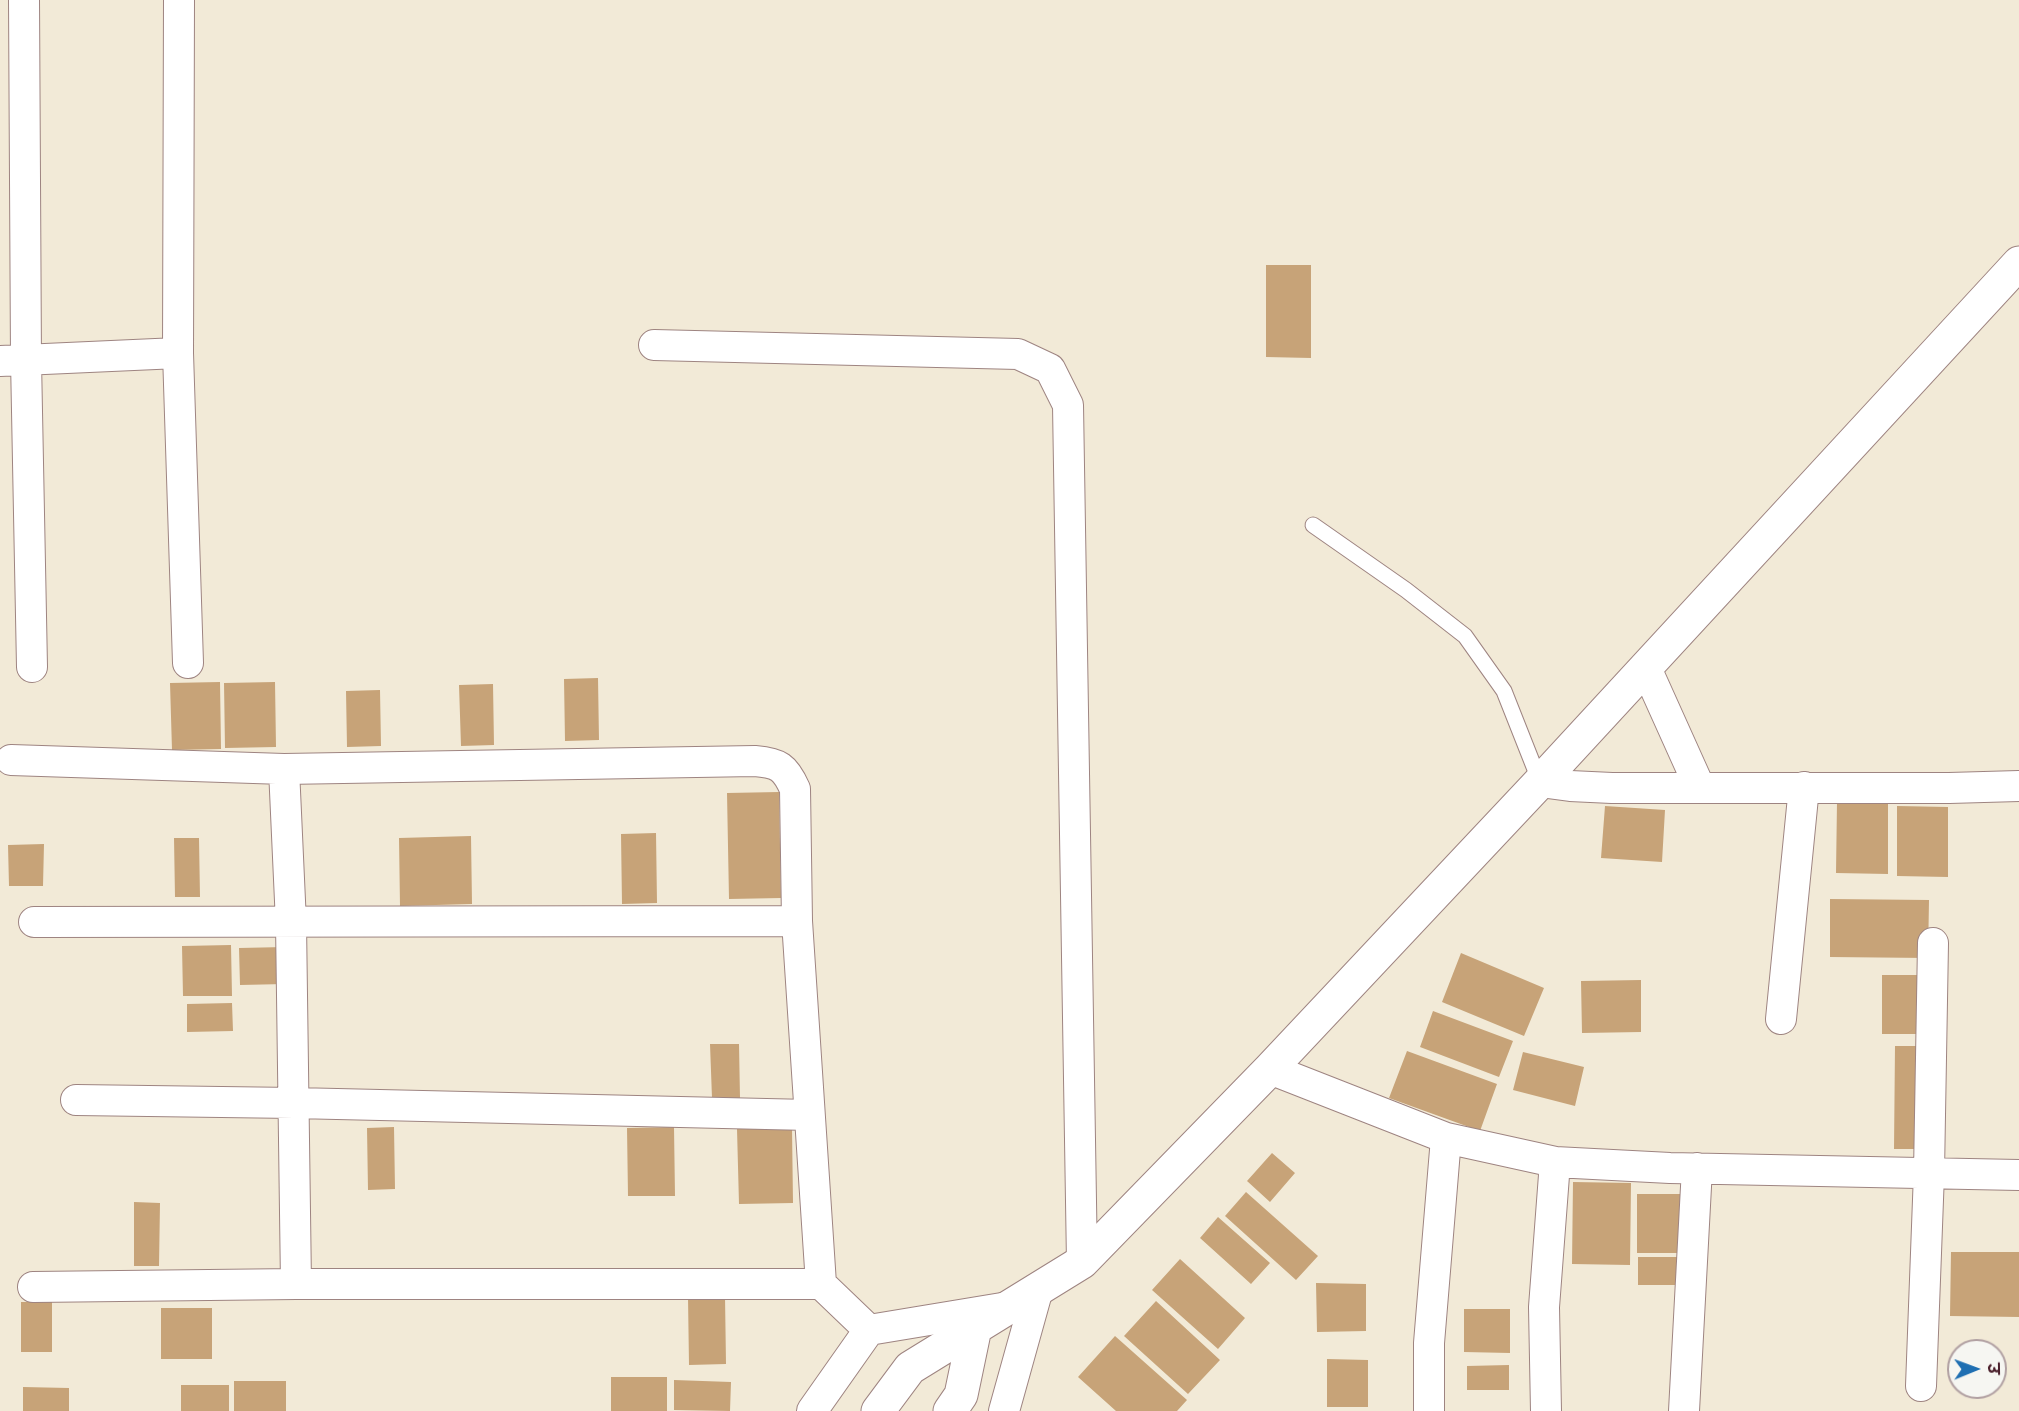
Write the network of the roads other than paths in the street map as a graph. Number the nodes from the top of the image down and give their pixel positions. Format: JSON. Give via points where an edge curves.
{"nodes":[{"id":1,"x":24,"y":0,"type":"edge"},
{"id":2,"x":179,"y":0,"type":"edge"},
{"id":3,"x":2019,"y":263,"type":"edge"},
{"id":4,"x":654,"y":345,"type":"dead end"},
{"id":5,"x":178,"y":354,"type":"junction"},
{"id":6,"x":13,"y":360,"type":"edge"},
{"id":7,"x":1313,"y":525,"type":"dead end"},
{"id":8,"x":188,"y":663,"type":"dead end"},
{"id":9,"x":32,"y":667,"type":"dead end"},
{"id":10,"x":1646,"y":668,"type":"junction"},
{"id":11,"x":10,"y":760,"type":"dead end"},
{"id":12,"x":284,"y":769,"type":"junction"},
{"id":13,"x":1540,"y":782,"type":"junction"},
{"id":14,"x":2019,"y":786,"type":"edge"},
{"id":15,"x":1804,"y":787,"type":"junction"},
{"id":16,"x":1701,"y":788,"type":"junction"},
{"id":17,"x":797,"y":921,"type":"junction"},
{"id":18,"x":34,"y":922,"type":"dead end"},
{"id":19,"x":291,"y":923,"type":"junction"},
{"id":20,"x":1933,"y":943,"type":"dead end"},
{"id":21,"x":1781,"y":1019,"type":"dead end"},
{"id":22,"x":1270,"y":1069,"type":"junction"},
{"id":23,"x":76,"y":1100,"type":"dead end"},
{"id":24,"x":294,"y":1103,"type":"junction"},
{"id":25,"x":809,"y":1114,"type":"junction"},
{"id":26,"x":1446,"y":1138,"type":"junction"},
{"id":27,"x":1555,"y":1162,"type":"junction"},
{"id":28,"x":1696,"y":1168,"type":"junction"},
{"id":29,"x":1929,"y":1173,"type":"junction"},
{"id":30,"x":2019,"y":1175,"type":"edge"},
{"id":31,"x":1082,"y":1262,"type":"junction"},
{"id":32,"x":296,"y":1284,"type":"junction"},
{"id":33,"x":821,"y":1284,"type":"junction"},
{"id":34,"x":33,"y":1287,"type":"dead end"},
{"id":35,"x":1038,"y":1289,"type":"junction"},
{"id":36,"x":1010,"y":1306,"type":"junction"},
{"id":37,"x":975,"y":1328,"type":"junction"},
{"id":38,"x":869,"y":1329,"type":"junction"},
{"id":39,"x":1921,"y":1386,"type":"dead end"},
{"id":40,"x":812,"y":1411,"type":"edge"},
{"id":41,"x":879,"y":1411,"type":"edge"},
{"id":42,"x":950,"y":1411,"type":"edge"},
{"id":43,"x":1004,"y":1411,"type":"edge"},
{"id":44,"x":1429,"y":1411,"type":"edge"},
{"id":45,"x":1546,"y":1411,"type":"edge"},
{"id":46,"x":1684,"y":1411,"type":"edge"}],
"edges":[{"from":1,"to":6,"type":"street"},
{"from":2,"to":5,"type":"street"},
{"from":3,"to":10,"type":"street"},
{"from":4,"to":31,"type":"street","via":[[1018,354],[1050,369],[1068,405]]},
{"from":5,"to":6,"type":"street"},
{"from":5,"to":8,"type":"street"},
{"from":6,"to":9,"type":"street"},
{"from":7,"to":13,"type":"lane","via":[[1464,636],[1504,692]]},
{"from":10,"to":13,"type":"street"},
{"from":10,"to":16,"type":"street"},
{"from":11,"to":12,"type":"street"},
{"from":12,"to":17,"type":"street","via":[[772,762],[788,772],[795,789]]},
{"from":12,"to":19,"type":"street"},
{"from":13,"to":16,"type":"street","via":[[1580,787]]},
{"from":13,"to":22,"type":"street"},
{"from":14,"to":15,"type":"street"},
{"from":15,"to":16,"type":"street"},
{"from":15,"to":21,"type":"street"},
{"from":17,"to":19,"type":"street"},
{"from":17,"to":25,"type":"street"},
{"from":18,"to":19,"type":"street"},
{"from":19,"to":24,"type":"street"},
{"from":20,"to":29,"type":"street"},
{"from":22,"to":26,"type":"street"},
{"from":22,"to":31,"type":"street"},
{"from":23,"to":24,"type":"street"},
{"from":24,"to":25,"type":"street"},
{"from":24,"to":32,"type":"street"},
{"from":25,"to":33,"type":"street"},
{"from":26,"to":27,"type":"street"},
{"from":26,"to":44,"type":"street","via":[[1429,1342]]},
{"from":27,"to":28,"type":"street"},
{"from":27,"to":45,"type":"street","via":[[1544,1307]]},
{"from":28,"to":29,"type":"street"},
{"from":28,"to":46,"type":"street"},
{"from":29,"to":30,"type":"street"},
{"from":29,"to":39,"type":"street"},
{"from":31,"to":35,"type":"street"},
{"from":32,"to":33,"type":"street"},
{"from":32,"to":34,"type":"street"},
{"from":33,"to":38,"type":"street"},
{"from":35,"to":36,"type":"street"},
{"from":35,"to":43,"type":"street"},
{"from":36,"to":37,"type":"street"},
{"from":36,"to":38,"type":"street"},
{"from":37,"to":41,"type":"street","via":[[910,1368]]},
{"from":37,"to":42,"type":"street","via":[[961,1395]]},
{"from":38,"to":40,"type":"street"}]}
